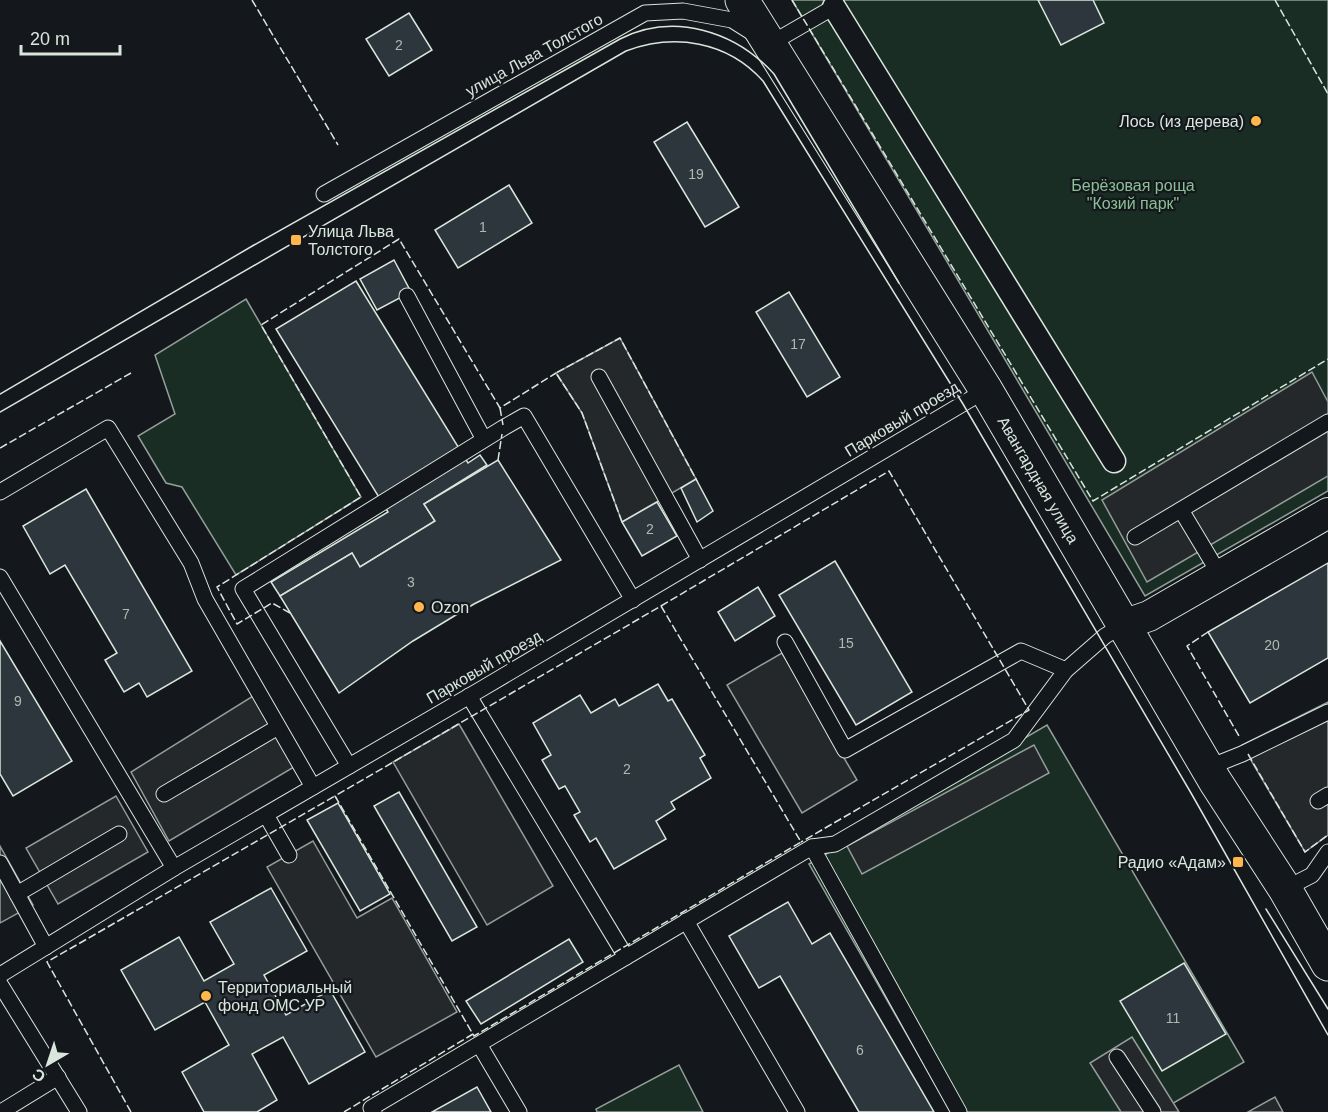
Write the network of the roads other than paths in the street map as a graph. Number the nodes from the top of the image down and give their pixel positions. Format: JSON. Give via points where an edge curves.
{"nodes":[{"id":1,"x":742,"y":0,"type":"edge"},
{"id":2,"x":834,"y":7,"type":"joint"},
{"id":3,"x":770,"y":44,"type":"junction"},
{"id":4,"x":324,"y":194,"type":"dead end"},
{"id":5,"x":407,"y":296,"type":"dead end"},
{"id":6,"x":599,"y":377,"type":"dead end"},
{"id":7,"x":986,"y":390,"type":"junction"},
{"id":8,"x":1328,"y":422,"type":"edge"},
{"id":9,"x":481,"y":434,"type":"dead end"},
{"id":10,"x":1114,"y":461,"type":"dead end"},
{"id":11,"x":0,"y":492,"type":"edge"},
{"id":12,"x":1181,"y":510,"type":"junction"},
{"id":13,"x":1328,"y":513,"type":"edge"},
{"id":14,"x":1135,"y":537,"type":"dead end"},
{"id":15,"x":700,"y":560,"type":"junction"},
{"id":16,"x":1220,"y":575,"type":"junction"},
{"id":17,"x":0,"y":577,"type":"edge"},
{"id":18,"x":633,"y":600,"type":"junction"},
{"id":19,"x":1122,"y":625,"type":"junction"},
{"id":20,"x":785,"y":642,"type":"dead end"},
{"id":21,"x":1066,"y":670,"type":"junction"},
{"id":22,"x":469,"y":696,"type":"junction"},
{"id":23,"x":1328,"y":712,"type":"edge"},
{"id":24,"x":278,"y":727,"type":"junction"},
{"id":25,"x":349,"y":766,"type":"junction"},
{"id":26,"x":1207,"y":768,"type":"junction"},
{"id":27,"x":313,"y":788,"type":"junction"},
{"id":28,"x":164,"y":794,"type":"dead end"},
{"id":29,"x":266,"y":815,"type":"junction"},
{"id":30,"x":119,"y":834,"type":"dead end"},
{"id":31,"x":812,"y":847,"type":"junction"},
{"id":32,"x":1328,"y":852,"type":"edge"},
{"id":33,"x":289,"y":855,"type":"dead end"},
{"id":34,"x":0,"y":863,"type":"edge"},
{"id":35,"x":174,"y":868,"type":"junction"},
{"id":36,"x":1285,"y":889,"type":"junction"},
{"id":37,"x":17,"y":894,"type":"junction"},
{"id":38,"x":686,"y":921,"type":"junction"},
{"id":39,"x":46,"y":947,"type":"junction"},
{"id":40,"x":626,"y":957,"type":"junction"},
{"id":41,"x":1328,"y":964,"type":"edge"},
{"id":42,"x":0,"y":975,"type":"edge"},
{"id":43,"x":0,"y":984,"type":"edge"},
{"id":44,"x":480,"y":1046,"type":"junction"},
{"id":45,"x":1117,"y":1057,"type":"dead end"},
{"id":46,"x":58,"y":1077,"type":"junction"},
{"id":47,"x":1,"y":1112,"type":"edge"},
{"id":48,"x":79,"y":1112,"type":"edge"},
{"id":49,"x":374,"y":1112,"type":"edge"},
{"id":50,"x":519,"y":1112,"type":"edge"},
{"id":51,"x":797,"y":1112,"type":"edge"},
{"id":52,"x":959,"y":1112,"type":"edge"},
{"id":53,"x":1153,"y":1112,"type":"edge"}],
"edges":[{"from":1,"to":3,"type":"street","name":"Авангардная улица"},
{"from":2,"to":3,"type":"lane"},
{"from":2,"to":10,"type":"street"},
{"from":3,"to":4,"type":"lane","name":"улица Льва Толстого","via":[[732,20],[683,10],[645,13]]},
{"from":3,"to":7,"type":"street","name":"Авангардная улица"},
{"from":5,"to":9,"type":"lane"},
{"from":6,"to":15,"type":"lane"},
{"from":7,"to":15,"type":"lane","name":"Парковый проезд"},
{"from":7,"to":19,"type":"street","name":"Авангардная улица"},
{"from":8,"to":12,"type":"lane"},
{"from":11,"to":24,"type":"lane","via":[[108,428],[191,563],[205,599]]},
{"from":12,"to":14,"type":"lane"},
{"from":12,"to":16,"type":"lane"},
{"from":13,"to":16,"type":"street"},
{"from":15,"to":18,"type":"lane","name":"Парковый проезд"},
{"from":16,"to":19,"type":"street","via":[[1149,615]]},
{"from":17,"to":35,"type":"lane"},
{"from":18,"to":22,"type":"lane","name":"Парковый проезд"},
{"from":18,"to":25,"type":"lane","via":[[524,416],[503,428],[243,589]]},
{"from":19,"to":21,"type":"lane"},
{"from":19,"to":26,"type":"street","name":"Авангардная улица"},
{"from":20,"to":21,"type":"lane","via":[[845,750],[1021,651]]},
{"from":21,"to":31,"type":"lane","via":[[1014,740],[835,843]]},
{"from":22,"to":25,"type":"lane","name":"Парковый проезд"},
{"from":22,"to":40,"type":"lane"},
{"from":23,"to":26,"type":"lane"},
{"from":24,"to":27,"type":"lane"},
{"from":24,"to":28,"type":"lane"},
{"from":25,"to":27,"type":"lane","name":"Парковый проезд"},
{"from":26,"to":36,"type":"street","name":"Авангардная улица"},
{"from":27,"to":29,"type":"lane","name":"Парковый проезд"},
{"from":29,"to":33,"type":"lane"},
{"from":29,"to":35,"type":"lane","name":"Парковый проезд"},
{"from":30,"to":37,"type":"lane"},
{"from":31,"to":38,"type":"lane"},
{"from":31,"to":52,"type":"lane"},
{"from":32,"to":36,"type":"lane","via":[[1312,875]]},
{"from":34,"to":37,"type":"lane"},
{"from":35,"to":39,"type":"lane","name":"Парковый проезд"},
{"from":36,"to":41,"type":"street","name":"Авангардная улица"},
{"from":37,"to":39,"type":"lane"},
{"from":38,"to":40,"type":"lane"},
{"from":38,"to":51,"type":"lane"},
{"from":39,"to":42,"type":"lane","name":"Парковый проезд"},
{"from":40,"to":44,"type":"lane"},
{"from":43,"to":46,"type":"lane"},
{"from":44,"to":49,"type":"lane","via":[[371,1108]]},
{"from":44,"to":50,"type":"lane"},
{"from":45,"to":53,"type":"lane"},
{"from":46,"to":47,"type":"lane"},
{"from":46,"to":48,"type":"lane"}]}
